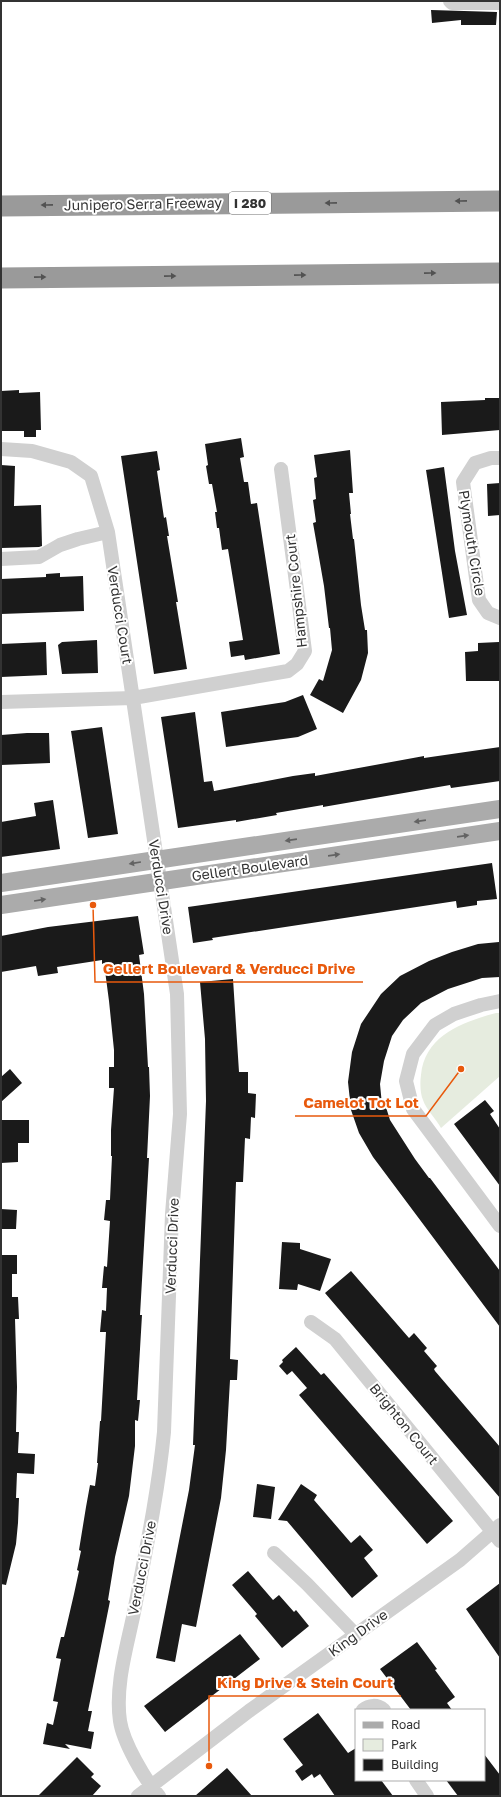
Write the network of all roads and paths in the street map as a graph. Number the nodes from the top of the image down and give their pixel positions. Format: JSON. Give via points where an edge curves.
{"nodes":[{"id":1,"x":450,"y":1,"type":"edge"},
{"id":2,"x":500,"y":3,"type":"edge"},
{"id":3,"x":500,"y":201,"type":"edge"},
{"id":4,"x":1,"y":206,"type":"edge"},
{"id":5,"x":500,"y":273,"type":"edge"},
{"id":6,"x":1,"y":278,"type":"edge"},
{"id":7,"x":1,"y":449,"type":"edge"},
{"id":8,"x":500,"y":458,"type":"edge"},
{"id":9,"x":281,"y":469,"type":"dead end"},
{"id":10,"x":108,"y":532,"type":"junction"},
{"id":11,"x":1,"y":559,"type":"edge"},
{"id":12,"x":500,"y":618,"type":"edge"},
{"id":13,"x":133,"y":698,"type":"junction"},
{"id":14,"x":1,"y":702,"type":"edge"},
{"id":15,"x":500,"y":809,"type":"edge"},
{"id":16,"x":500,"y":831,"type":"edge"},
{"id":17,"x":157,"y":860,"type":"junction"},
{"id":18,"x":160,"y":881,"type":"junction"},
{"id":19,"x":1,"y":883,"type":"edge"},
{"id":20,"x":1,"y":905,"type":"edge"},
{"id":21,"x":500,"y":1001,"type":"edge"},
{"id":22,"x":500,"y":1226,"type":"edge"},
{"id":23,"x":311,"y":1322,"type":"dead end"},
{"id":24,"x":497,"y":1533,"type":"edge"},
{"id":25,"x":274,"y":1553,"type":"dead end"},
{"id":26,"x":356,"y":1635,"type":"junction"},
{"id":27,"x":365,"y":1709,"type":"edge"},
{"id":28,"x":382,"y":1709,"type":"edge"},
{"id":29,"x":417,"y":1781,"type":"edge"},
{"id":30,"x":154,"y":1791,"type":"edge"},
{"id":31,"x":138,"y":1796,"type":"edge"},
{"id":32,"x":427,"y":1796,"type":"edge"}],
"edges":[{"from":1,"to":2,"type":"street"},
{"from":3,"to":4,"type":"highway","name":"Junipero Serra Freeway","number":"I 280","one_way":true},
{"from":6,"to":5,"type":"highway","one_way":true},
{"from":7,"to":10,"type":"street","name":"Verducci Court","via":[[32,451],[71,462],[91,476]]},
{"from":8,"to":12,"type":"street","name":"Plymouth Circle","via":[[475,463],[463,482],[479,600],[488,613]]},
{"from":9,"to":13,"type":"street","name":"Hampshire Court","via":[[305,651],[297,664],[288,671]]},
{"from":10,"to":11,"type":"street","via":[[60,545],[39,557]]},
{"from":10,"to":13,"type":"street","name":"Verducci Court"},
{"from":13,"to":14,"type":"street","name":"Hampshire Court"},
{"from":13,"to":17,"type":"street","name":"Verducci Drive"},
{"from":15,"to":17,"type":"main road","name":"Gellert Boulevard","one_way":true},
{"from":18,"to":16,"type":"main road","name":"Gellert Boulevard","one_way":true},
{"from":17,"to":18,"type":"street","name":"Verducci Drive"},
{"from":17,"to":19,"type":"main road","name":"Gellert Boulevard","one_way":true},
{"from":20,"to":18,"type":"main road","name":"Gellert Boulevard","one_way":true},
{"from":18,"to":30,"type":"street","name":"Verducci Drive","via":[[177,994],[180,1114],[172,1214],[166,1405],[162,1459],[122,1672],[119,1709],[123,1734]]},
{"from":21,"to":22,"type":"street","via":[[454,1014],[435,1025],[413,1054],[406,1081],[413,1109]]},
{"from":23,"to":24,"type":"street","name":"Brighton Court","via":[[335,1339]]},
{"from":24,"to":26,"type":"street","name":"King Drive"},
{"from":25,"to":26,"type":"street","via":[[308,1584]]},
{"from":26,"to":30,"type":"street","name":"King Drive","via":[[249,1711]]},
{"from":27,"to":28,"type":"street","via":[[376,1706]]},
{"from":29,"to":32,"type":"street"},
{"from":30,"to":31,"type":"street","name":"King Drive"}]}
